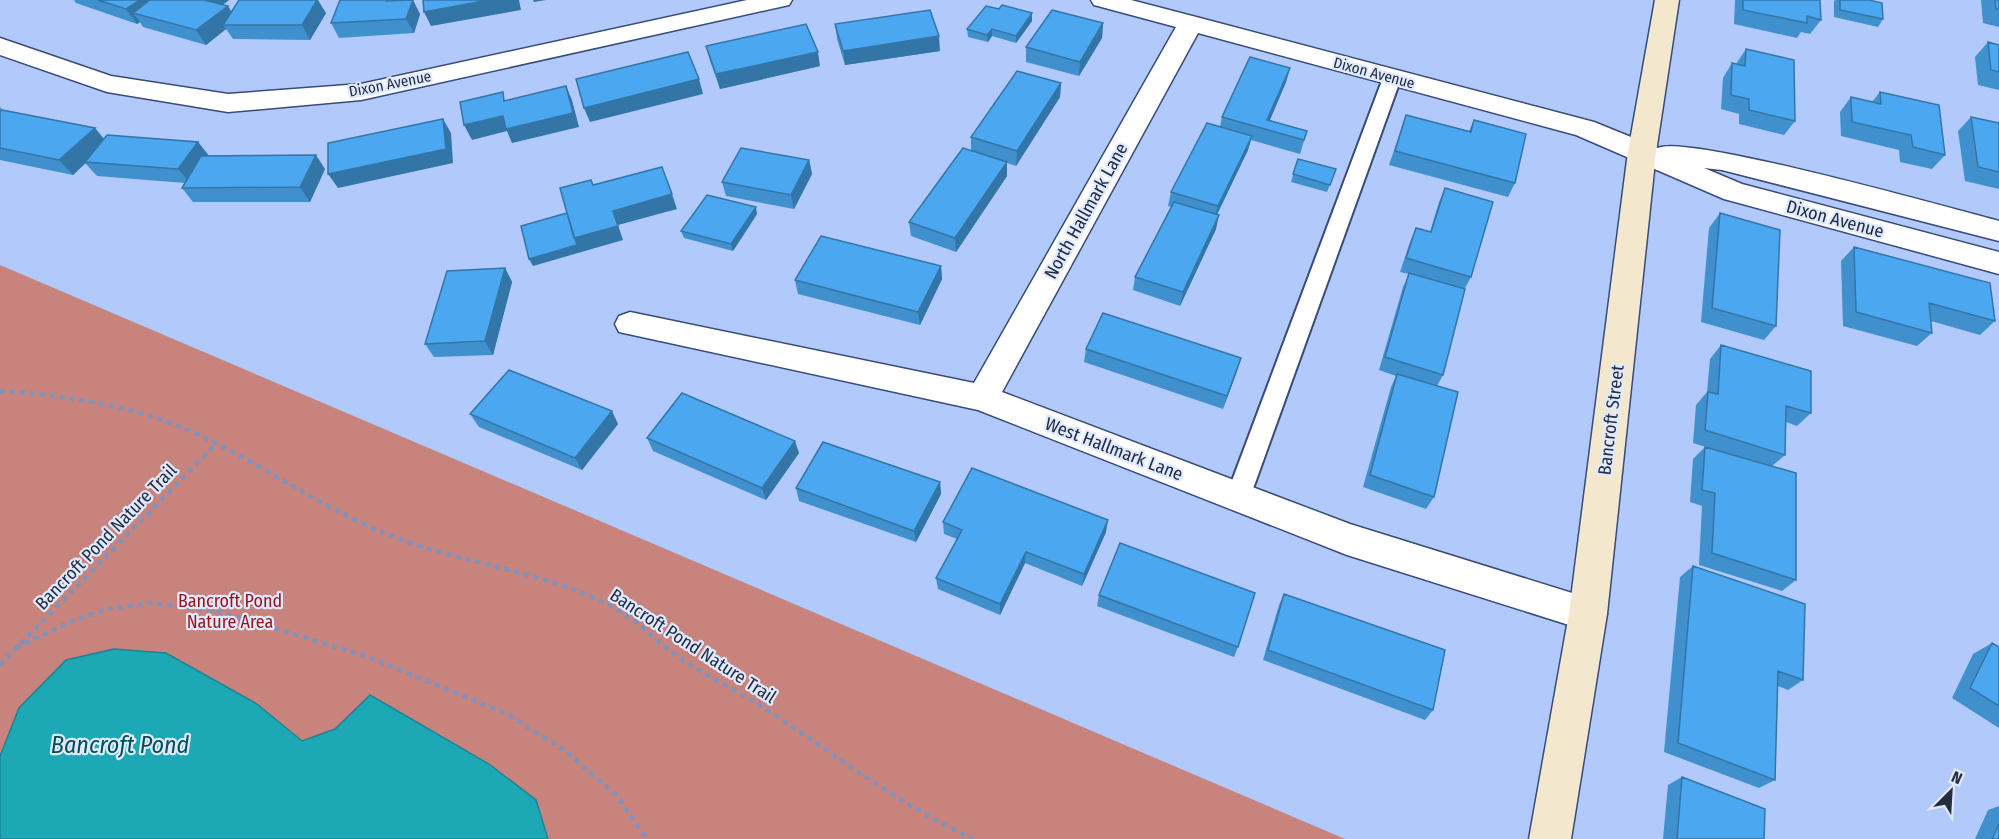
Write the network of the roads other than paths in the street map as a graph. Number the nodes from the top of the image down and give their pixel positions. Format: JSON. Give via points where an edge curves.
{"nodes":[{"id":1,"x":780,"y":0,"type":"edge"},
{"id":2,"x":1103,"y":0,"type":"edge"},
{"id":3,"x":1667,"y":0,"type":"edge"},
{"id":4,"x":1191,"y":23,"type":"junction"},
{"id":5,"x":0,"y":46,"type":"edge"},
{"id":6,"x":1392,"y":78,"type":"junction"},
{"id":7,"x":1642,"y":152,"type":"junction"},
{"id":8,"x":1999,"y":231,"type":"edge"},
{"id":9,"x":1999,"y":263,"type":"edge"},
{"id":10,"x":630,"y":324,"type":"dead end"},
{"id":11,"x":982,"y":398,"type":"junction"},
{"id":12,"x":1238,"y":497,"type":"junction"},
{"id":13,"x":1588,"y":614,"type":"junction"},
{"id":14,"x":1550,"y":839,"type":"edge"}],
"edges":[{"from":1,"to":5,"type":"street","name":"Dixon Avenue","via":[[361,92],[228,103],[107,84]]},
{"from":2,"to":4,"type":"street","name":"Dixon Avenue"},
{"from":3,"to":7,"type":"street","name":"Bancroft Street"},
{"from":4,"to":6,"type":"street","name":"Dixon Avenue"},
{"from":4,"to":11,"type":"street","name":"North Hallmark Lane"},
{"from":6,"to":7,"type":"street","name":"Dixon Avenue","via":[[1585,128]]},
{"from":6,"to":12,"type":"lane"},
{"from":7,"to":8,"type":"street","name":"Dixon Avenue","via":[[1722,161]]},
{"from":7,"to":9,"type":"street","name":"Dixon Avenue","via":[[1734,192]]},
{"from":7,"to":13,"type":"street","name":"Bancroft Street"},
{"from":10,"to":11,"type":"street","name":"West Hallmark Lane"},
{"from":11,"to":12,"type":"street","name":"West Hallmark Lane"},
{"from":12,"to":13,"type":"street","name":"West Hallmark Lane","via":[[1347,539]]},
{"from":13,"to":14,"type":"street","name":"Bancroft Street"}]}
